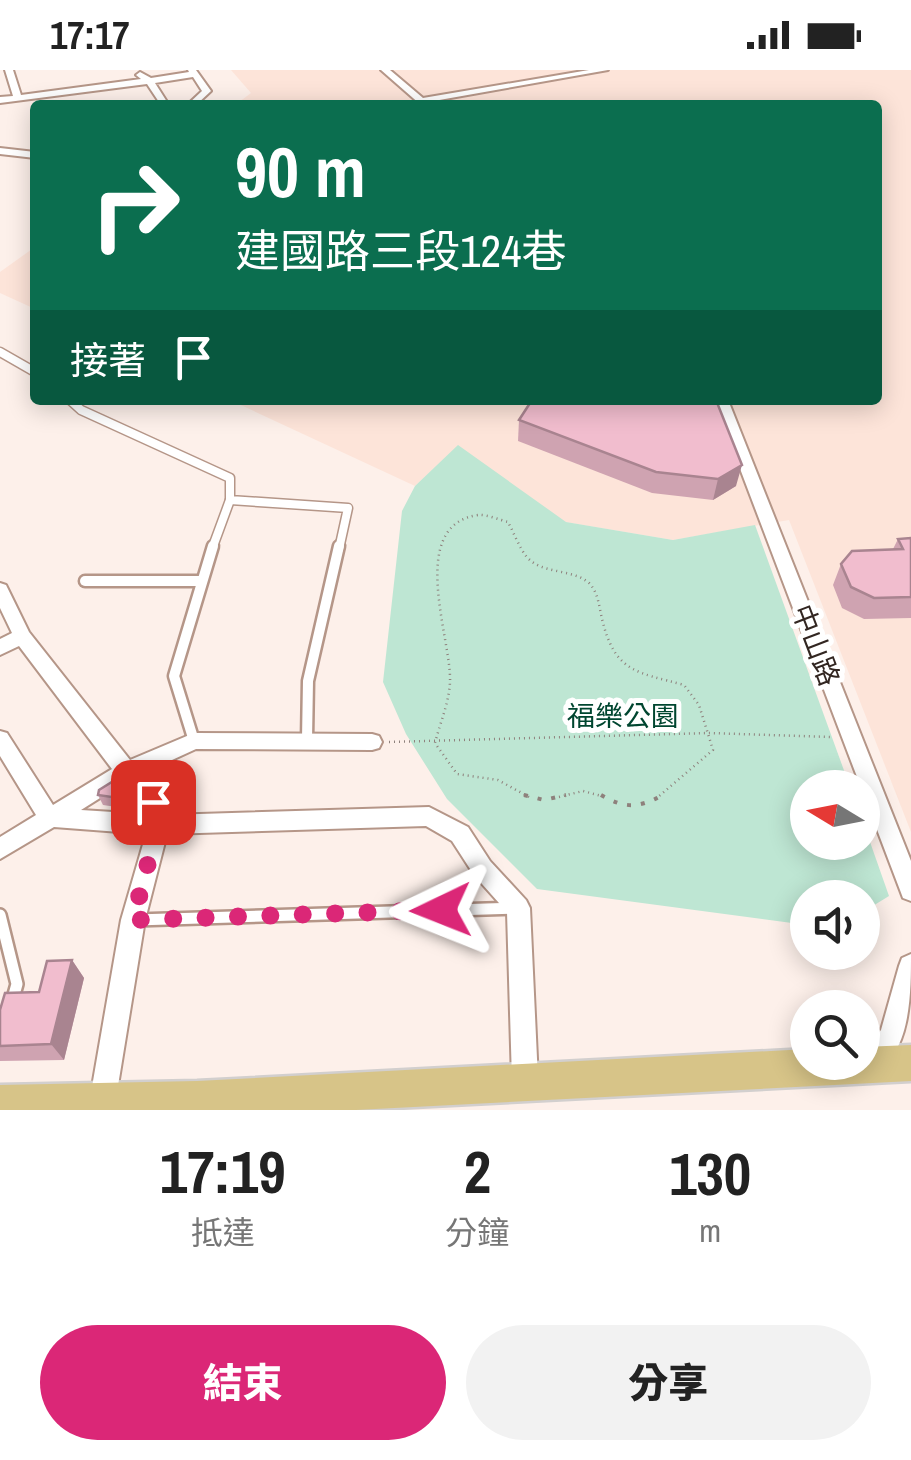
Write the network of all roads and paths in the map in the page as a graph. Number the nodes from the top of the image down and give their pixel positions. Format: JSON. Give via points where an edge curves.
{"nodes":[{"id":1,"x":9,"y":70,"type":"edge"},
{"id":2,"x":138,"y":70,"type":"edge"},
{"id":3,"x":384,"y":70,"type":"edge"},
{"id":4,"x":601,"y":70,"type":"edge"},
{"id":5,"x":193,"y":72,"type":"edge"},
{"id":6,"x":149,"y":81,"type":"junction"},
{"id":7,"x":17,"y":96,"type":"junction"},
{"id":8,"x":0,"y":97,"type":"edge"},
{"id":9,"x":161,"y":100,"type":"edge"},
{"id":10,"x":197,"y":100,"type":"edge"},
{"id":11,"x":419,"y":100,"type":"edge"},
{"id":12,"x":439,"y":100,"type":"edge"},
{"id":13,"x":0,"y":151,"type":"edge"},
{"id":14,"x":30,"y":154,"type":"edge"},
{"id":15,"x":0,"y":352,"type":"edge"},
{"id":16,"x":30,"y":369,"type":"edge"},
{"id":17,"x":76,"y":405,"type":"edge"},
{"id":18,"x":723,"y":405,"type":"edge"},
{"id":19,"x":230,"y":500,"type":"junction"},
{"id":20,"x":200,"y":581,"type":"junction"},
{"id":21,"x":85,"y":582,"type":"dead end"},
{"id":22,"x":0,"y":589,"type":"edge"},
{"id":23,"x":22,"y":636,"type":"junction"},
{"id":24,"x":0,"y":648,"type":"edge"},
{"id":25,"x":709,"y":734,"type":"junction"},
{"id":26,"x":851,"y":737,"type":"junction"},
{"id":27,"x":0,"y":739,"type":"edge"},
{"id":28,"x":307,"y":739,"type":"junction"},
{"id":29,"x":194,"y":741,"type":"junction"},
{"id":30,"x":372,"y":742,"type":"joint"},
{"id":31,"x":436,"y":743,"type":"junction"},
{"id":32,"x":126,"y":771,"type":"junction"},
{"id":33,"x":48,"y":816,"type":"junction"},
{"id":34,"x":158,"y":825,"type":"junction"},
{"id":35,"x":0,"y":850,"type":"edge"},
{"id":36,"x":911,"y":890,"type":"edge"},
{"id":37,"x":518,"y":908,"type":"junction"},
{"id":38,"x":0,"y":915,"type":"edge"},
{"id":39,"x":133,"y":920,"type":"junction"},
{"id":40,"x":911,"y":966,"type":"edge"},
{"id":41,"x":8,"y":1014,"type":"edge"},
{"id":42,"x":880,"y":1055,"type":"edge"},
{"id":43,"x":911,"y":1063,"type":"edge"},
{"id":44,"x":880,"y":1064,"type":"edge"},
{"id":45,"x":790,"y":1068,"type":"edge"},
{"id":46,"x":525,"y":1080,"type":"junction"},
{"id":47,"x":0,"y":1104,"type":"edge"},
{"id":48,"x":102,"y":1107,"type":"edge"}],
"edges":[{"from":1,"to":7,"type":"street"},
{"from":2,"to":6,"type":"street"},
{"from":3,"to":11,"type":"street"},
{"from":4,"to":12,"type":"street"},
{"from":5,"to":6,"type":"street"},
{"from":5,"to":10,"type":"street","via":[[207,91]]},
{"from":6,"to":7,"type":"street"},
{"from":6,"to":9,"type":"street"},
{"from":7,"to":8,"type":"street"},
{"from":13,"to":14,"type":"street"},
{"from":15,"to":16,"type":"lane"},
{"from":17,"to":19,"type":"lane","via":[[230,478]]},
{"from":18,"to":26,"type":"street","name":"中山路"},
{"from":19,"to":20,"type":"lane"},
{"from":19,"to":28,"type":"lane","via":[[348,508],[308,681]]},
{"from":20,"to":21,"type":"lane"},
{"from":20,"to":29,"type":"lane","via":[[174,676]]},
{"from":22,"to":23,"type":"street"},
{"from":23,"to":24,"type":"street"},
{"from":23,"to":32,"type":"street"},
{"from":25,"to":26,"type":"path"},
{"from":25,"to":31,"type":"path"},
{"from":25,"to":31,"type":"path","via":[[713,750],[702,764],[639,808],[592,790],[557,801],[520,795],[506,783],[457,774]]},
{"from":25,"to":31,"type":"path","via":[[700,705],[684,685],[638,675],[608,643],[596,592],[586,580],[539,566],[519,548],[508,522],[478,515],[448,531],[435,567],[450,686]]},
{"from":26,"to":36,"type":"street","name":"中山路"},
{"from":27,"to":33,"type":"street"},
{"from":28,"to":29,"type":"street"},
{"from":28,"to":30,"type":"street"},
{"from":29,"to":32,"type":"street"},
{"from":30,"to":31,"type":"path"},
{"from":32,"to":33,"type":"street"},
{"from":32,"to":34,"type":"street","via":[[147,780]]},
{"from":33,"to":34,"type":"street"},
{"from":33,"to":35,"type":"street"},
{"from":34,"to":37,"type":"street","via":[[429,816],[460,834]]},
{"from":34,"to":39,"type":"street"},
{"from":37,"to":39,"type":"lane"},
{"from":37,"to":46,"type":"street"},
{"from":38,"to":41,"type":"lane","via":[[17,984]]},
{"from":39,"to":48,"type":"street"},
{"from":40,"to":42,"type":"street"},
{"from":43,"to":44,"type":"main road"},
{"from":45,"to":46,"type":"main road"},
{"from":46,"to":48,"type":"main road"},
{"from":47,"to":48,"type":"main road"}]}
